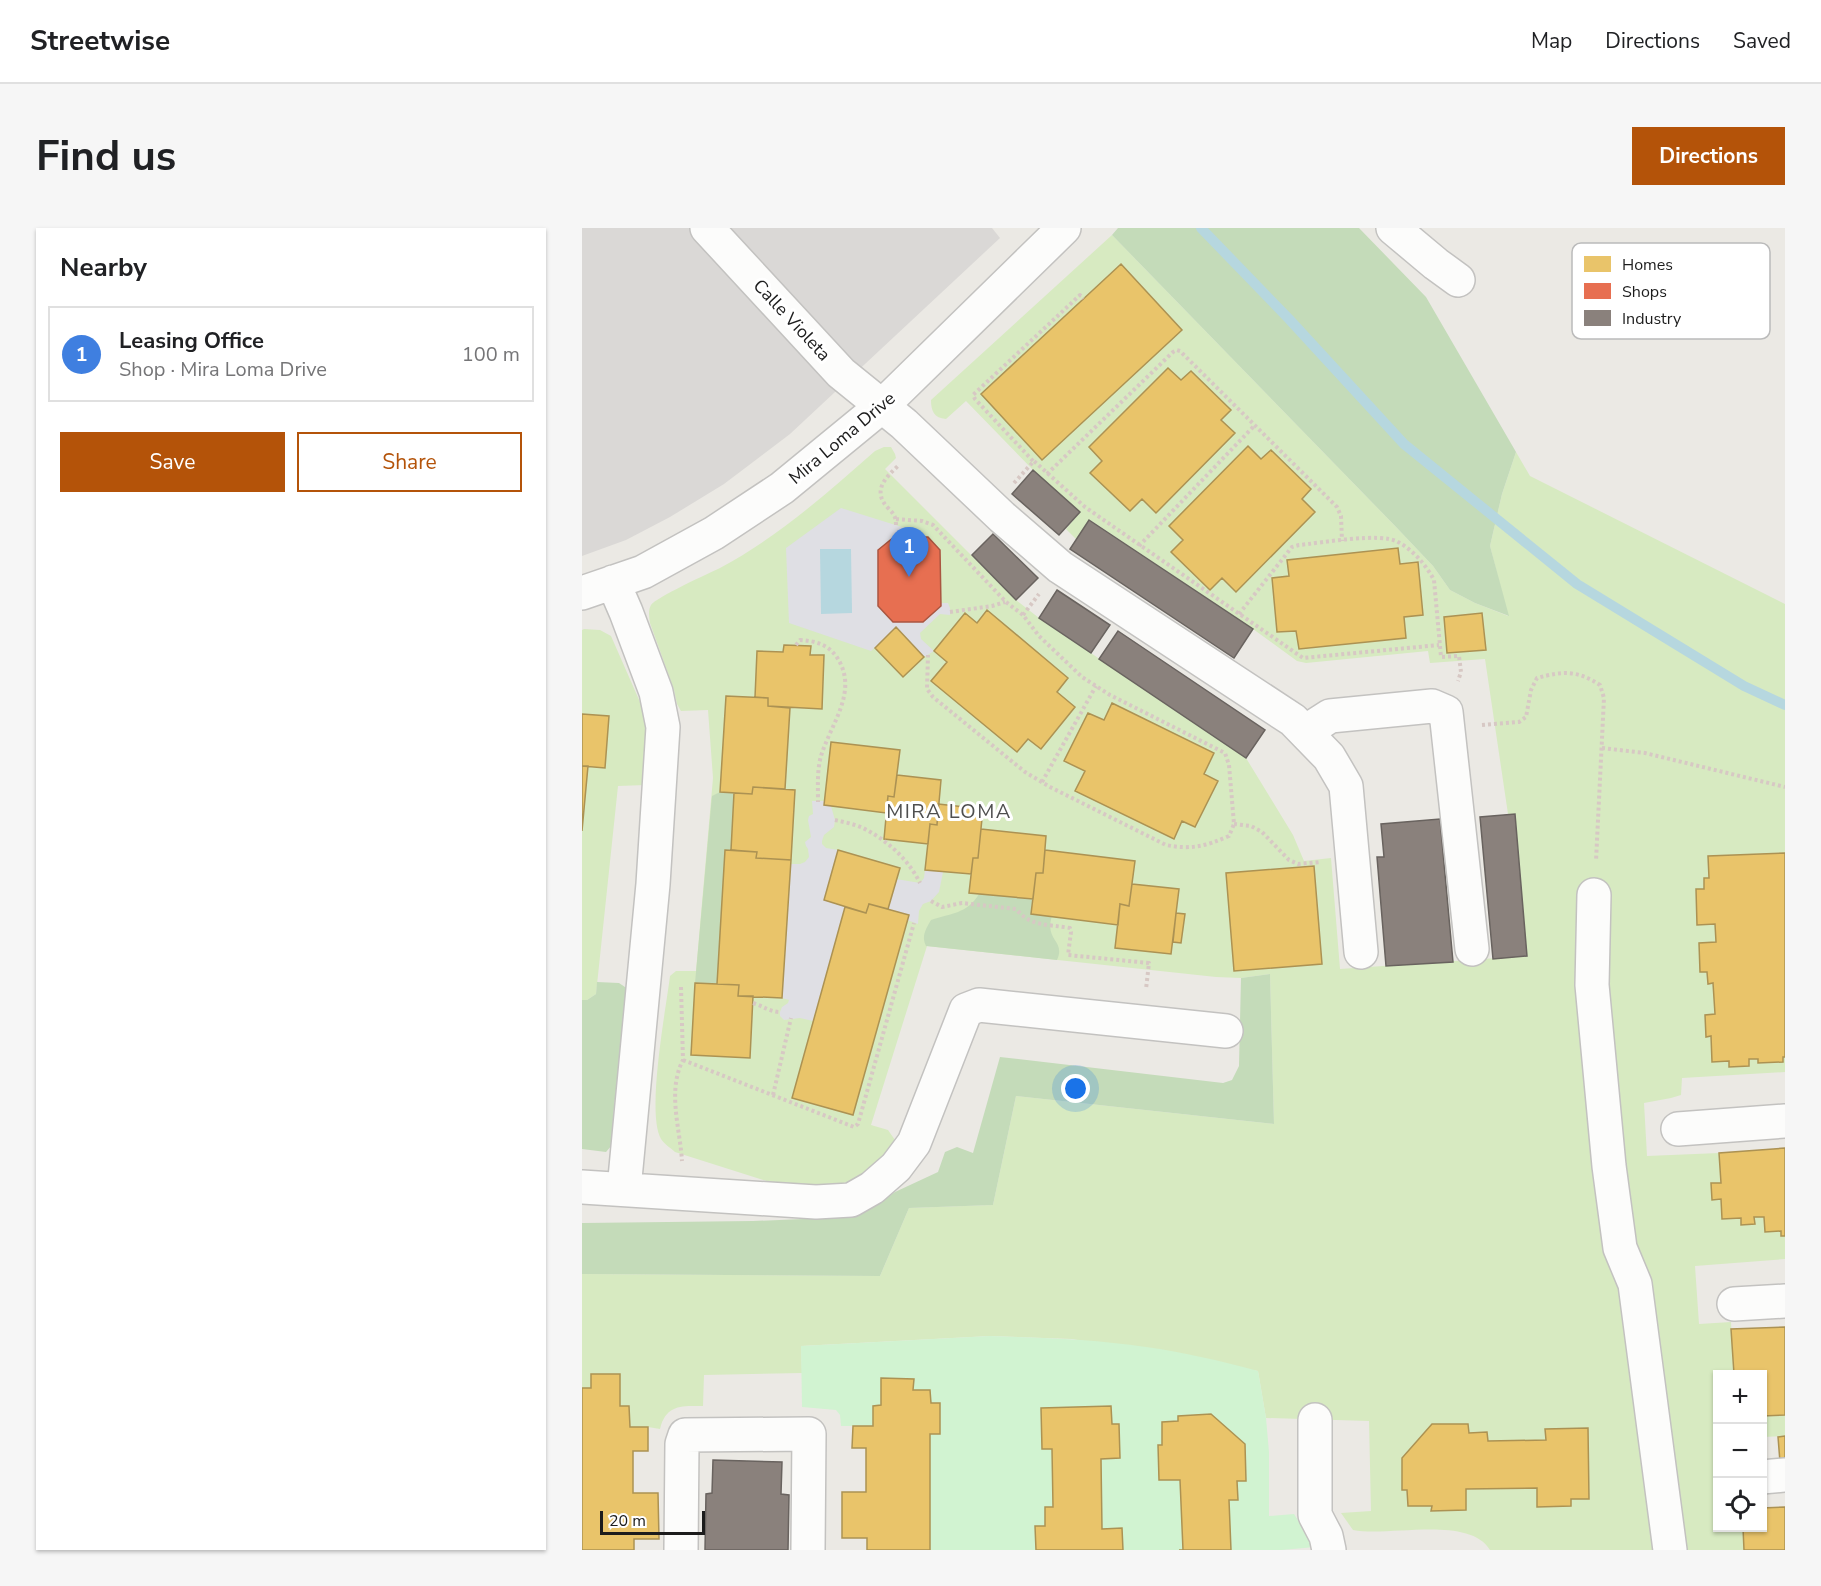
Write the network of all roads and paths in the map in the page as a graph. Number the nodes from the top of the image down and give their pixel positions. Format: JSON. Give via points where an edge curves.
{"nodes":[{"id":1,"x":707,"y":228,"type":"edge"},
{"id":2,"x":1064,"y":228,"type":"edge"},
{"id":3,"x":1394,"y":228,"type":"edge"},
{"id":4,"x":1458,"y":280,"type":"dead end"},
{"id":5,"x":1083,"y":299,"type":"dead end"},
{"id":6,"x":882,"y":406,"type":"junction"},
{"id":7,"x":1255,"y":425,"type":"junction"},
{"id":8,"x":923,"y":442,"type":"junction"},
{"id":9,"x":1034,"y":462,"type":"junction"},
{"id":10,"x":1047,"y":474,"type":"junction"},
{"id":11,"x":992,"y":508,"type":"junction"},
{"id":12,"x":896,"y":519,"type":"junction"},
{"id":13,"x":896,"y":525,"type":"dead end"},
{"id":14,"x":1342,"y":541,"type":"junction"},
{"id":15,"x":1139,"y":546,"type":"junction"},
{"id":16,"x":613,"y":582,"type":"junction"},
{"id":17,"x":582,"y":593,"type":"edge"},
{"id":18,"x":1005,"y":602,"type":"junction"},
{"id":19,"x":950,"y":612,"type":"dead end"},
{"id":20,"x":1239,"y":614,"type":"junction"},
{"id":21,"x":796,"y":645,"type":"dead end"},
{"id":22,"x":1439,"y":645,"type":"junction"},
{"id":23,"x":927,"y":655,"type":"dead end"},
{"id":24,"x":1096,"y":686,"type":"junction"},
{"id":25,"x":1444,"y":720,"type":"junction"},
{"id":26,"x":1305,"y":732,"type":"junction"},
{"id":27,"x":1602,"y":748,"type":"junction"},
{"id":28,"x":1042,"y":782,"type":"junction"},
{"id":29,"x":1785,"y":787,"type":"edge"},
{"id":30,"x":818,"y":802,"type":"dead end"},
{"id":31,"x":835,"y":820,"type":"dead end"},
{"id":32,"x":1234,"y":824,"type":"junction"},
{"id":33,"x":1323,"y":861,"type":"dead end"},
{"id":34,"x":920,"y":883,"type":"dead end"},
{"id":35,"x":1594,"y":895,"type":"joint"},
{"id":36,"x":931,"y":900,"type":"dead end"},
{"id":37,"x":914,"y":923,"type":"dead end"},
{"id":38,"x":1472,"y":948,"type":"dead end"},
{"id":39,"x":1361,"y":952,"type":"dead end"},
{"id":40,"x":645,"y":965,"type":"junction"},
{"id":41,"x":753,"y":1003,"type":"dead end"},
{"id":42,"x":780,"y":1012,"type":"dead end"},
{"id":43,"x":791,"y":1018,"type":"dead end"},
{"id":44,"x":1142,"y":1022,"type":"junction"},
{"id":45,"x":1226,"y":1031,"type":"dead end"},
{"id":46,"x":683,"y":1060,"type":"junction"},
{"id":47,"x":773,"y":1095,"type":"junction"},
{"id":48,"x":1785,"y":1121,"type":"edge"},
{"id":49,"x":1678,"y":1129,"type":"dead end"},
{"id":50,"x":582,"y":1187,"type":"edge"},
{"id":51,"x":624,"y":1189,"type":"junction"},
{"id":52,"x":685,"y":1193,"type":"junction"},
{"id":53,"x":1785,"y":1301,"type":"edge"},
{"id":54,"x":1734,"y":1304,"type":"dead end"},
{"id":55,"x":1315,"y":1420,"type":"dead end"},
{"id":56,"x":1785,"y":1475,"type":"edge"},
{"id":57,"x":1767,"y":1477,"type":"edge"},
{"id":58,"x":681,"y":1550,"type":"edge"},
{"id":59,"x":808,"y":1550,"type":"edge"},
{"id":60,"x":1329,"y":1550,"type":"edge"},
{"id":61,"x":1670,"y":1550,"type":"edge"}],
"edges":[{"from":1,"to":6,"type":"street","name":"Calle Violeta","via":[[841,373]]},
{"from":2,"to":6,"type":"street","name":"Mira Loma Drive"},
{"from":3,"to":4,"type":"street"},
{"from":5,"to":9,"type":"path","via":[[1080,295],[973,395]]},
{"from":6,"to":8,"type":"street","name":"Calle Violeta"},
{"from":6,"to":16,"type":"street","name":"Mira Loma Drive","via":[[763,501],[684,550],[643,572]]},
{"from":7,"to":10,"type":"path","via":[[1177,350]]},
{"from":7,"to":14,"type":"path","via":[[1336,507],[1341,516]]},
{"from":7,"to":15,"type":"path"},
{"from":8,"to":11,"type":"street","name":"Calle Violeta"},
{"from":8,"to":12,"type":"path","via":[[882,483],[881,496]]},
{"from":9,"to":10,"type":"path"},
{"from":9,"to":11,"type":"path"},
{"from":10,"to":15,"type":"path","via":[[1084,507]]},
{"from":11,"to":26,"type":"street","name":"Calle Violeta","via":[[1060,567],[1293,720]]},
{"from":12,"to":13,"type":"path"},
{"from":12,"to":18,"type":"path","via":[[933,525]]},
{"from":14,"to":20,"type":"path","via":[[1292,548]]},
{"from":14,"to":22,"type":"path","via":[[1398,541],[1429,570],[1434,580]]},
{"from":15,"to":20,"type":"path"},
{"from":16,"to":17,"type":"street","name":"Mira Loma Drive"},
{"from":16,"to":40,"type":"street","via":[[656,692],[663,727]]},
{"from":18,"to":19,"type":"path"},
{"from":18,"to":24,"type":"path"},
{"from":20,"to":22,"type":"path","via":[[1303,658]]},
{"from":21,"to":30,"type":"path","via":[[800,640],[811,641],[832,651],[840,662],[846,686],[821,756]]},
{"from":22,"to":25,"type":"path","via":[[1441,657],[1459,656],[1461,672]]},
{"from":23,"to":28,"type":"path","via":[[927,689],[933,696]]},
{"from":24,"to":28,"type":"path"},
{"from":24,"to":32,"type":"path","via":[[1225,753]]},
{"from":25,"to":26,"type":"street","via":[[1432,706],[1330,716]]},
{"from":25,"to":27,"type":"path","via":[[1519,722],[1526,717],[1536,678],[1587,675],[1600,684],[1604,698]]},
{"from":25,"to":38,"type":"street"},
{"from":26,"to":39,"type":"street","name":"Calle Violeta","via":[[1329,757],[1346,786]]},
{"from":27,"to":29,"type":"path","via":[[1645,753]]},
{"from":27,"to":35,"type":"path"},
{"from":28,"to":32,"type":"path","via":[[1166,845],[1193,848],[1212,843],[1229,836]]},
{"from":31,"to":34,"type":"path","via":[[876,836],[913,868]]},
{"from":32,"to":33,"type":"path","via":[[1262,832],[1298,864]]},
{"from":35,"to":61,"type":"street","via":[[1592,985],[1609,1166],[1620,1248],[1635,1284]]},
{"from":36,"to":44,"type":"path","via":[[942,907],[962,903],[1016,909],[1031,922],[1070,928],[1068,955],[1149,963]]},
{"from":37,"to":47,"type":"path","via":[[858,1124],[854,1127]]},
{"from":40,"to":46,"type":"path","via":[[676,971],[680,980]]},
{"from":40,"to":51,"type":"street"},
{"from":41,"to":42,"type":"path"},
{"from":43,"to":47,"type":"path"},
{"from":44,"to":45,"type":"street"},
{"from":44,"to":52,"type":"street","via":[[979,1005],[966,1010],[914,1143],[896,1167],[872,1188],[851,1200],[816,1202]]},
{"from":46,"to":47,"type":"path"},
{"from":46,"to":52,"type":"path","via":[[675,1085],[675,1106]]},
{"from":48,"to":49,"type":"street"},
{"from":50,"to":51,"type":"street"},
{"from":51,"to":52,"type":"street"},
{"from":53,"to":54,"type":"street"},
{"from":55,"to":60,"type":"street","via":[[1315,1515]]},
{"from":56,"to":57,"type":"street"},
{"from":58,"to":59,"type":"street","via":[[685,1435],[809,1434]]}]}
